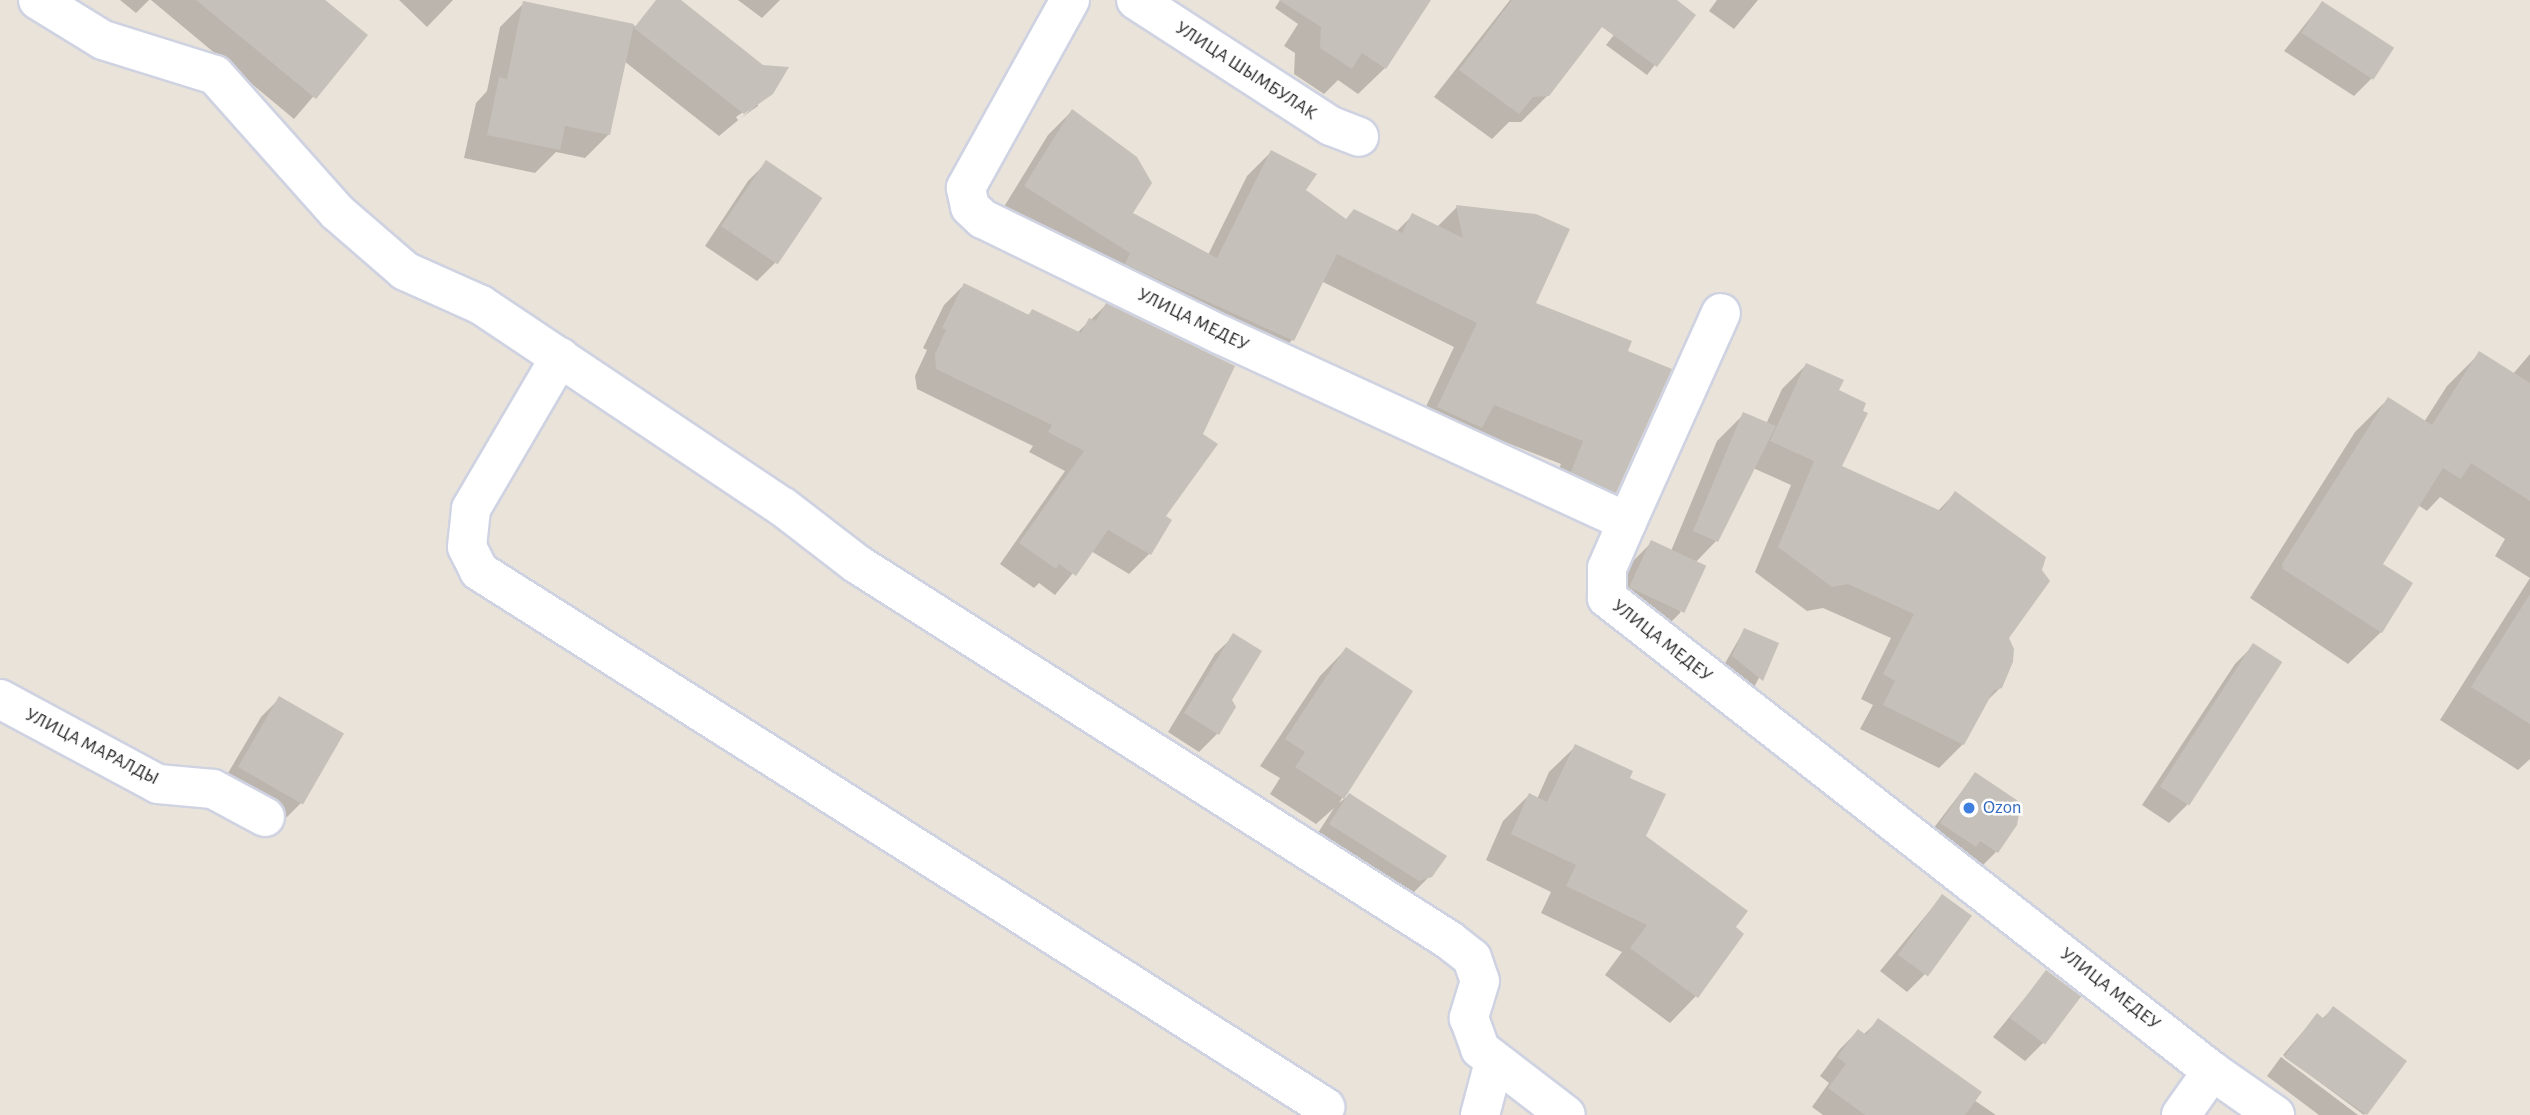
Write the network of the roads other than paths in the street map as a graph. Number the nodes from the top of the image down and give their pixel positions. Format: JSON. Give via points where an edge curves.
{"nodes":[{"id":1,"x":38,"y":0,"type":"edge"},
{"id":2,"x":1070,"y":0,"type":"edge"},
{"id":3,"x":1136,"y":0,"type":"edge"},
{"id":4,"x":1175,"y":10,"type":"edge"},
{"id":5,"x":1359,"y":137,"type":"dead end"},
{"id":6,"x":1721,"y":313,"type":"dead end"},
{"id":7,"x":560,"y":358,"type":"junction"},
{"id":8,"x":1627,"y":522,"type":"junction"},
{"id":9,"x":0,"y":698,"type":"edge"},
{"id":10,"x":265,"y":817,"type":"dead end"},
{"id":11,"x":1494,"y":1062,"type":"junction"},
{"id":12,"x":2212,"y":1071,"type":"junction"},
{"id":13,"x":1325,"y":1107,"type":"dead end"},
{"id":14,"x":1480,"y":1115,"type":"edge"},
{"id":15,"x":1566,"y":1115,"type":"edge"},
{"id":16,"x":2181,"y":1115,"type":"edge"},
{"id":17,"x":2275,"y":1115,"type":"edge"}],
"edges":[{"from":1,"to":7,"type":"street","via":[[103,40],[215,75],[337,212],[405,271],[481,305]]},
{"from":2,"to":8,"type":"street","name":"УЛИЦА МЕДЕУ","via":[[966,188],[965,201],[983,219],[1221,335]]},
{"from":3,"to":4,"type":"street","name":"УЛИЦА ШЫМБУЛАК"},
{"from":4,"to":5,"type":"street","name":"УЛИЦА ШЫМБУЛАК","via":[[1331,126]]},
{"from":6,"to":8,"type":"street"},
{"from":7,"to":11,"type":"street","via":[[783,507],[868,571],[1449,940],[1472,958],[1480,981],[1469,1018],[1471,1034]]},
{"from":7,"to":13,"type":"street","via":[[471,509],[467,547],[479,571]]},
{"from":8,"to":12,"type":"street","name":"УЛИЦА МЕДЕУ","via":[[1606,568],[1607,598]]},
{"from":9,"to":10,"type":"street","name":"УЛИЦА МАРАЛДЫ","via":[[158,784],[213,789]]},
{"from":11,"to":14,"type":"street"},
{"from":11,"to":15,"type":"street"},
{"from":12,"to":16,"type":"street"},
{"from":12,"to":17,"type":"street","name":"УЛИЦА МЕДЕУ"}]}
